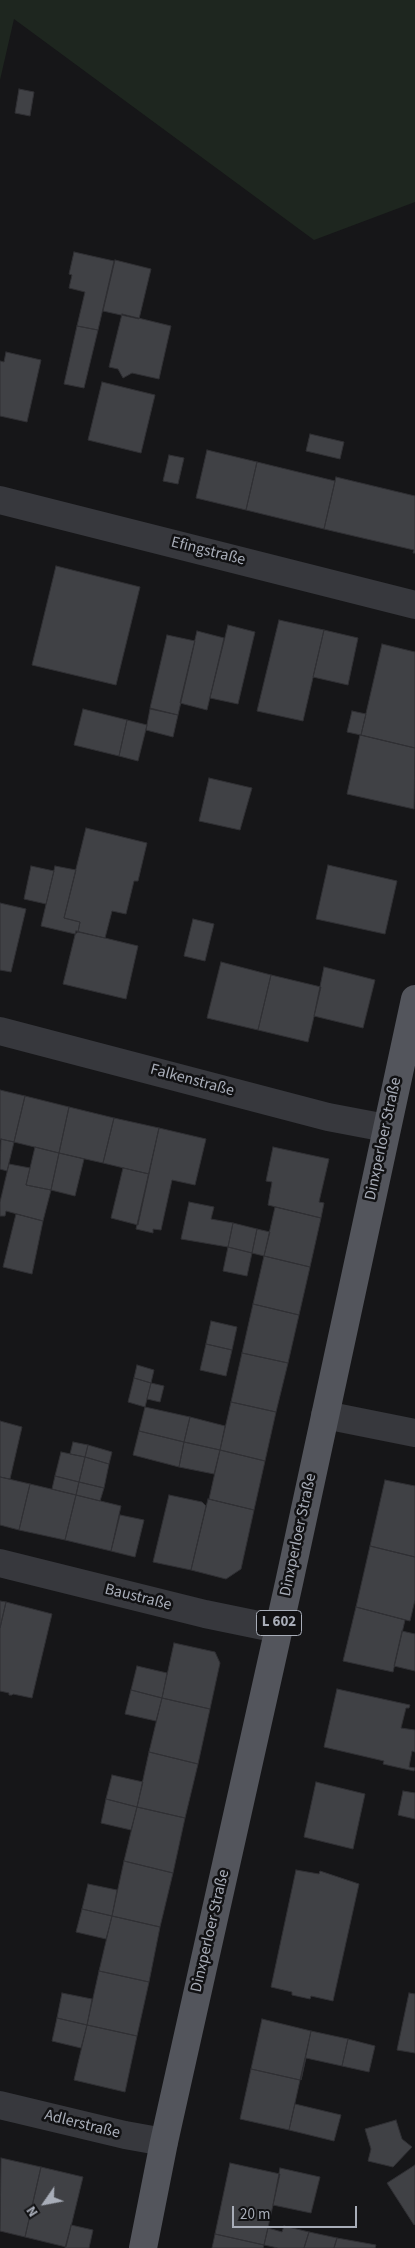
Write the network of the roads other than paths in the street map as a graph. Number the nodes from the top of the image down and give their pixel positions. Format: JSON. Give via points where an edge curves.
{"nodes":[{"id":1,"x":0,"y":500,"type":"edge"},
{"id":2,"x":415,"y":605,"type":"edge"},
{"id":3,"x":415,"y":998,"type":"edge"},
{"id":4,"x":0,"y":1031,"type":"edge"},
{"id":5,"x":386,"y":1128,"type":"junction"},
{"id":6,"x":325,"y":1415,"type":"junction"},
{"id":7,"x":415,"y":1433,"type":"edge"},
{"id":8,"x":0,"y":1563,"type":"edge"},
{"id":9,"x":278,"y":1629,"type":"junction"},
{"id":10,"x":0,"y":2105,"type":"edge"},
{"id":11,"x":164,"y":2142,"type":"junction"},
{"id":12,"x":143,"y":2248,"type":"edge"}],
"edges":[{"from":1,"to":2,"type":"street","name":"Efingstraße"},
{"from":3,"to":5,"type":"main road","name":"Dinxperloer Straße","number":"L 602"},
{"from":4,"to":5,"type":"street","name":"Falkenstraße","via":[[328,1117]]},
{"from":5,"to":6,"type":"main road","name":"Dinxperloer Straße","number":"L 602"},
{"from":6,"to":7,"type":"street"},
{"from":6,"to":9,"type":"main road","name":"Dinxperloer Straße","number":"L 602"},
{"from":8,"to":9,"type":"street","name":"Baustraße"},
{"from":9,"to":11,"type":"main road","name":"Dinxperloer Straße","number":"L 602"},
{"from":10,"to":11,"type":"street","name":"Adlerstraße"},
{"from":11,"to":12,"type":"main road","name":"Dinxperloer Straße","number":"L 602"}]}
